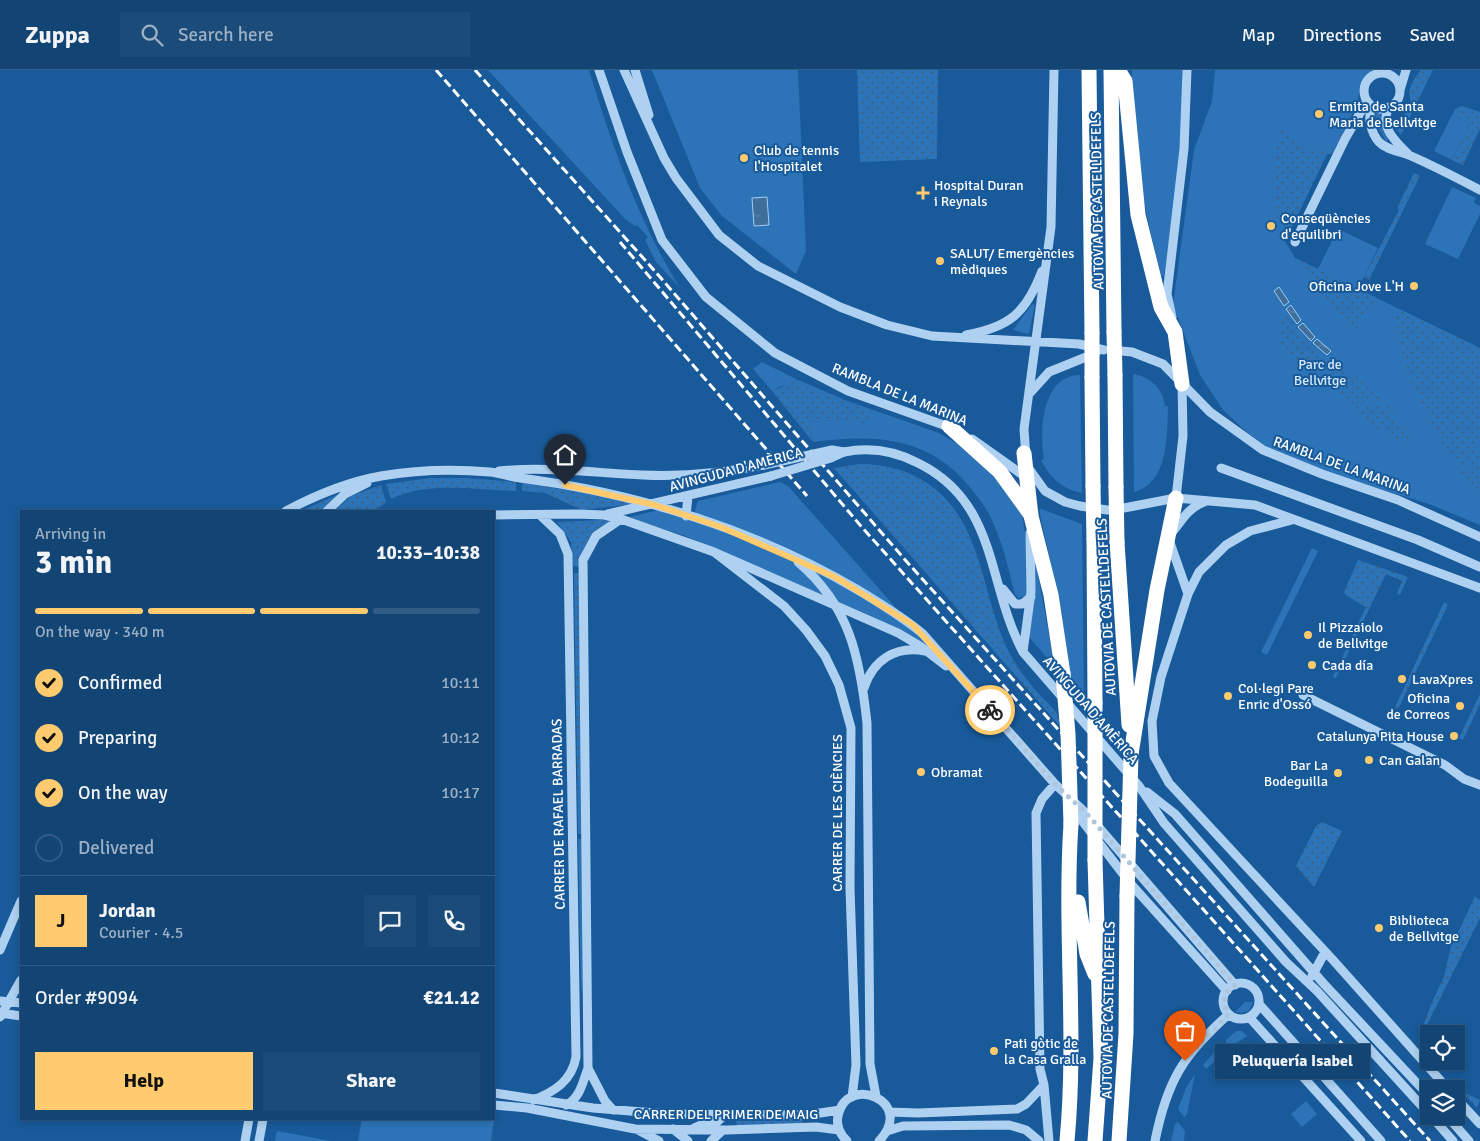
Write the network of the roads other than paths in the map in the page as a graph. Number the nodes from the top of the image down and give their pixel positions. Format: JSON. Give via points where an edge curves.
{"nodes":[{"id":1,"x":599,"y":70,"type":"edge"},
{"id":2,"x":624,"y":70,"type":"edge"},
{"id":3,"x":635,"y":70,"type":"edge"},
{"id":4,"x":1054,"y":70,"type":"edge"},
{"id":5,"x":1089,"y":70,"type":"edge"},
{"id":6,"x":1111,"y":70,"type":"edge"},
{"id":7,"x":1187,"y":70,"type":"edge"},
{"id":8,"x":1406,"y":70,"type":"edge"},
{"id":9,"x":1384,"y":71,"type":"edge"},
{"id":10,"x":1123,"y":74,"type":"edge"},
{"id":11,"x":1400,"y":90,"type":"junction"},
{"id":12,"x":1369,"y":103,"type":"junction"},
{"id":13,"x":1389,"y":107,"type":"junction"},
{"id":14,"x":1392,"y":138,"type":"junction"},
{"id":15,"x":1387,"y":148,"type":"junction"},
{"id":16,"x":1408,"y":154,"type":"junction"},
{"id":17,"x":664,"y":158,"type":"junction"},
{"id":18,"x":1114,"y":179,"type":"junction"},
{"id":19,"x":1480,"y":190,"type":"edge"},
{"id":20,"x":1295,"y":242,"type":"dead end"},
{"id":21,"x":1048,"y":254,"type":"junction"},
{"id":22,"x":1175,"y":332,"type":"junction"},
{"id":23,"x":954,"y":337,"type":"junction"},
{"id":24,"x":1035,"y":343,"type":"junction"},
{"id":25,"x":1104,"y":350,"type":"junction"},
{"id":26,"x":1182,"y":384,"type":"junction"},
{"id":27,"x":1030,"y":394,"type":"junction"},
{"id":28,"x":949,"y":426,"type":"junction"},
{"id":29,"x":844,"y":452,"type":"junction"},
{"id":30,"x":1024,"y":453,"type":"junction"},
{"id":31,"x":1221,"y":468,"type":"dead end"},
{"id":32,"x":491,"y":472,"type":"junction"},
{"id":33,"x":380,"y":476,"type":"junction"},
{"id":34,"x":1027,"y":478,"type":"junction"},
{"id":35,"x":1045,"y":491,"type":"junction"},
{"id":36,"x":688,"y":496,"type":"junction"},
{"id":37,"x":1176,"y":498,"type":"junction"},
{"id":38,"x":1208,"y":500,"type":"junction"},
{"id":39,"x":655,"y":505,"type":"junction"},
{"id":40,"x":288,"y":510,"type":"edge"},
{"id":41,"x":328,"y":510,"type":"edge"},
{"id":42,"x":495,"y":515,"type":"edge"},
{"id":43,"x":604,"y":515,"type":"junction"},
{"id":44,"x":541,"y":516,"type":"junction"},
{"id":45,"x":686,"y":516,"type":"junction"},
{"id":46,"x":1031,"y":516,"type":"junction"},
{"id":47,"x":621,"y":519,"type":"junction"},
{"id":48,"x":1292,"y":520,"type":"junction"},
{"id":49,"x":1168,"y":536,"type":"junction"},
{"id":50,"x":1480,"y":537,"type":"edge"},
{"id":51,"x":714,"y":552,"type":"junction"},
{"id":52,"x":790,"y":555,"type":"junction"},
{"id":53,"x":1480,"y":567,"type":"edge"},
{"id":54,"x":997,"y":578,"type":"junction"},
{"id":55,"x":1480,"y":588,"type":"edge"},
{"id":56,"x":1188,"y":594,"type":"junction"},
{"id":57,"x":1031,"y":598,"type":"junction"},
{"id":58,"x":836,"y":606,"type":"junction"},
{"id":59,"x":929,"y":652,"type":"junction"},
{"id":60,"x":1023,"y":652,"type":"junction"},
{"id":61,"x":963,"y":681,"type":"junction"},
{"id":62,"x":864,"y":688,"type":"junction"},
{"id":63,"x":1303,"y":695,"type":"dead end"},
{"id":64,"x":1131,"y":754,"type":"junction"},
{"id":65,"x":1055,"y":784,"type":"junction"},
{"id":66,"x":1480,"y":785,"type":"edge"},
{"id":67,"x":1139,"y":786,"type":"junction"},
{"id":68,"x":1079,"y":809,"type":"junction"},
{"id":69,"x":1071,"y":824,"type":"junction"},
{"id":70,"x":1238,"y":857,"type":"junction"},
{"id":71,"x":1229,"y":875,"type":"junction"},
{"id":72,"x":1220,"y":884,"type":"junction"},
{"id":73,"x":20,"y":902,"type":"edge"},
{"id":74,"x":0,"y":950,"type":"edge"},
{"id":75,"x":1278,"y":952,"type":"junction"},
{"id":76,"x":1325,"y":952,"type":"junction"},
{"id":77,"x":1314,"y":972,"type":"junction"},
{"id":78,"x":20,"y":981,"type":"edge"},
{"id":79,"x":1309,"y":983,"type":"junction"},
{"id":80,"x":1100,"y":985,"type":"junction"},
{"id":81,"x":1235,"y":985,"type":"junction"},
{"id":82,"x":1227,"y":991,"type":"junction"},
{"id":83,"x":4,"y":1002,"type":"edge"},
{"id":84,"x":20,"y":1003,"type":"edge"},
{"id":85,"x":1259,"y":1004,"type":"junction"},
{"id":86,"x":1229,"y":1014,"type":"junction"},
{"id":87,"x":0,"y":1015,"type":"edge"},
{"id":88,"x":20,"y":1016,"type":"edge"},
{"id":89,"x":1249,"y":1017,"type":"junction"},
{"id":90,"x":588,"y":1068,"type":"junction"},
{"id":91,"x":1440,"y":1080,"type":"edge"},
{"id":92,"x":1044,"y":1085,"type":"junction"},
{"id":93,"x":1420,"y":1086,"type":"edge"},
{"id":94,"x":495,"y":1093,"type":"edge"},
{"id":95,"x":876,"y":1096,"type":"junction"},
{"id":96,"x":852,"y":1097,"type":"junction"},
{"id":97,"x":533,"y":1100,"type":"junction"},
{"id":98,"x":569,"y":1104,"type":"junction"},
{"id":99,"x":1420,"y":1104,"type":"edge"},
{"id":100,"x":495,"y":1105,"type":"edge"},
{"id":101,"x":527,"y":1108,"type":"junction"},
{"id":102,"x":1465,"y":1108,"type":"edge"},
{"id":103,"x":613,"y":1110,"type":"junction"},
{"id":104,"x":840,"y":1110,"type":"junction"},
{"id":105,"x":889,"y":1112,"type":"junction"},
{"id":106,"x":640,"y":1113,"type":"junction"},
{"id":107,"x":727,"y":1113,"type":"junction"},
{"id":108,"x":249,"y":1120,"type":"edge"},
{"id":109,"x":263,"y":1120,"type":"edge"},
{"id":110,"x":1480,"y":1124,"type":"edge"},
{"id":111,"x":1439,"y":1125,"type":"edge"},
{"id":112,"x":1455,"y":1125,"type":"edge"},
{"id":113,"x":635,"y":1129,"type":"junction"},
{"id":114,"x":675,"y":1129,"type":"junction"},
{"id":115,"x":692,"y":1129,"type":"junction"},
{"id":116,"x":723,"y":1130,"type":"junction"},
{"id":117,"x":839,"y":1130,"type":"junction"},
{"id":118,"x":887,"y":1132,"type":"junction"},
{"id":119,"x":685,"y":1140,"type":"edge"},
{"id":120,"x":245,"y":1141,"type":"edge"},
{"id":121,"x":259,"y":1141,"type":"edge"},
{"id":122,"x":659,"y":1141,"type":"edge"},
{"id":123,"x":711,"y":1141,"type":"edge"},
{"id":124,"x":847,"y":1141,"type":"edge"},
{"id":125,"x":879,"y":1141,"type":"edge"},
{"id":126,"x":1040,"y":1141,"type":"edge"},
{"id":127,"x":1049,"y":1141,"type":"edge"},
{"id":128,"x":1067,"y":1141,"type":"edge"},
{"id":129,"x":1095,"y":1141,"type":"edge"},
{"id":130,"x":1119,"y":1141,"type":"edge"},
{"id":131,"x":1155,"y":1141,"type":"edge"},
{"id":132,"x":1360,"y":1141,"type":"edge"},
{"id":133,"x":1381,"y":1141,"type":"edge"},
{"id":134,"x":1454,"y":1141,"type":"edge"},
{"id":135,"x":1470,"y":1141,"type":"edge"}],
"edges":[{"from":1,"to":28,"type":"street","name":"RAMBLA DE LA MARINA","via":[[662,240],[706,297],[776,353],[848,390]]},
{"from":2,"to":17,"type":"street"},
{"from":3,"to":17,"type":"street"},
{"from":4,"to":21,"type":"street","via":[[1053,181]]},
{"from":5,"to":80,"type":"highway","name":"AUTOVIA DE CASTELLDEFELS","bridge":true,"via":[[1095,860]]},
{"from":6,"to":18,"type":"highway","name":"AUTOVIA DE CASTELLDEFELS"},
{"from":7,"to":22,"type":"street","via":[[1184,149],[1167,294]]},
{"from":8,"to":11,"type":"street"},
{"from":9,"to":11,"type":"street"},
{"from":9,"to":12,"type":"street","via":[[1366,82],[1364,92]]},
{"from":10,"to":18,"type":"highway","via":[[1125,158]]},
{"from":10,"to":22,"type":"highway","via":[[1138,215],[1161,307]]},
{"from":11,"to":13,"type":"street","via":[[1396,101]]},
{"from":12,"to":13,"type":"street","via":[[1382,109]]},
{"from":12,"to":15,"type":"street","via":[[1371,126],[1379,142]]},
{"from":12,"to":20,"type":"street","via":[[1348,134]]},
{"from":13,"to":14,"type":"street","via":[[1386,126]]},
{"from":14,"to":15,"type":"street"},
{"from":14,"to":16,"type":"street"},
{"from":15,"to":16,"type":"street"},
{"from":16,"to":19,"type":"street"},
{"from":17,"to":23,"type":"street","via":[[719,236],[758,266],[840,307],[888,325],[932,336]]},
{"from":18,"to":64,"type":"highway","name":"AUTOVIA DE CASTELLDEFELS","bridge":true,"via":[[1117,542]]},
{"from":21,"to":23,"type":"street","via":[[1037,284],[1023,307],[1010,320],[998,328]]},
{"from":21,"to":24,"type":"street"},
{"from":22,"to":26,"type":"highway"},
{"from":23,"to":24,"type":"street"},
{"from":24,"to":25,"type":"street","via":[[1078,344]]},
{"from":24,"to":27,"type":"street"},
{"from":25,"to":26,"type":"street","via":[[1132,352],[1150,358],[1163,364]]},
{"from":25,"to":27,"type":"street","via":[[1048,372]]},
{"from":26,"to":37,"type":"street","via":[[1183,436]]},
{"from":26,"to":50,"type":"street","name":"RAMBLA DE LA MARINA","via":[[1210,412],[1263,450],[1407,504]]},
{"from":27,"to":30,"type":"street"},
{"from":28,"to":34,"type":"street","name":"RAMBLA DE LA MARINA"},
{"from":28,"to":46,"type":"highway","via":[[1000,472]]},
{"from":29,"to":32,"type":"street","name":"AVINGUDA D'AMÈRICA","bridge":true,"via":[[832,450],[710,474],[646,475],[520,469]]},
{"from":29,"to":36,"type":"street","name":"AVINGUDA D'AMÈRICA","bridge":true,"via":[[771,476]]},
{"from":29,"to":54,"type":"street","name":"AVINGUDA D'AMÈRICA","via":[[890,453],[912,460],[943,478],[962,496],[974,514]]},
{"from":30,"to":34,"type":"highway"},
{"from":30,"to":35,"type":"street","via":[[1034,478]]},
{"from":31,"to":53,"type":"street","via":[[1418,540]]},
{"from":32,"to":33,"type":"street"},
{"from":32,"to":39,"type":"street"},
{"from":33,"to":40,"type":"street","via":[[337,487]]},
{"from":33,"to":41,"type":"street","via":[[346,494]]},
{"from":34,"to":35,"type":"street","name":"RAMBLA DE LA MARINA"},
{"from":34,"to":46,"type":"highway"},
{"from":35,"to":37,"type":"street","via":[[1065,502],[1107,510]]},
{"from":36,"to":39,"type":"street","name":"AVINGUDA D'AMÈRICA"},
{"from":36,"to":45,"type":"street"},
{"from":37,"to":38,"type":"street"},
{"from":37,"to":49,"type":"highway"},
{"from":38,"to":48,"type":"street","via":[[1255,505]]},
{"from":38,"to":49,"type":"street","via":[[1188,510]]},
{"from":39,"to":43,"type":"street","name":"AVINGUDA D'AMÈRICA"},
{"from":39,"to":45,"type":"street"},
{"from":42,"to":44,"type":"street"},
{"from":43,"to":44,"type":"street"},
{"from":43,"to":47,"type":"street"},
{"from":44,"to":97,"type":"street","name":"CARRER DE RAFAEL BARRADAS","via":[[560,534],[568,554],[576,1057],[574,1068],[564,1083]]},
{"from":45,"to":52,"type":"street"},
{"from":46,"to":57,"type":"street","name":"AVINGUDA D'AMÈRICA"},
{"from":46,"to":69,"type":"highway","bridge":true,"via":[[1051,595],[1063,674]]},
{"from":47,"to":51,"type":"street"},
{"from":47,"to":90,"type":"street","name":"CARRER DE RAFAEL BARRADAS","via":[[596,536],[583,560]]},
{"from":48,"to":55,"type":"street"},
{"from":48,"to":56,"type":"street","name":"AVINGUDA D'AMÈRICA","via":[[1250,531],[1226,545],[1199,572]]},
{"from":49,"to":56,"type":"street"},
{"from":49,"to":64,"type":"highway"},
{"from":51,"to":58,"type":"street"},
{"from":51,"to":96,"type":"street","name":"CARRER DE LES CIÈNCIES","via":[[784,606],[806,630],[825,656],[839,685],[851,728],[850,888],[856,1065]]},
{"from":52,"to":58,"type":"street","via":[[807,570]]},
{"from":52,"to":61,"type":"street","via":[[835,577],[907,620],[924,634]]},
{"from":54,"to":57,"type":"street","name":"AVINGUDA D'AMÈRICA","via":[[1015,604]]},
{"from":54,"to":60,"type":"street","name":"AVINGUDA D'AMÈRICA"},
{"from":56,"to":70,"type":"street","name":"AVINGUDA D'AMÈRICA","via":[[1161,677],[1152,721],[1154,756],[1169,783]]},
{"from":57,"to":60,"type":"street","name":"AVINGUDA D'AMÈRICA"},
{"from":58,"to":59,"type":"street","via":[[898,632]]},
{"from":58,"to":62,"type":"street","via":[[853,640]]},
{"from":59,"to":61,"type":"street"},
{"from":59,"to":62,"type":"street","via":[[906,650],[889,655],[870,672]]},
{"from":60,"to":67,"type":"street","name":"AVINGUDA D'AMÈRICA"},
{"from":61,"to":65,"type":"street"},
{"from":62,"to":95,"type":"street","via":[[870,1064]]},
{"from":63,"to":66,"type":"street"},
{"from":64,"to":130,"type":"highway","name":"AUTOVIA DE CASTELLDEFELS","bridge":true,"via":[[1126,1034]]},
{"from":65,"to":68,"type":"street"},
{"from":65,"to":92,"type":"street","via":[[1036,813],[1040,1069]]},
{"from":67,"to":71,"type":"street","name":"AVINGUDA D'AMÈRICA","via":[[1175,814]]},
{"from":67,"to":72,"type":"street","name":"AVINGUDA D'AMÈRICA","via":[[1164,824]]},
{"from":68,"to":81,"type":"street","via":[[1089,816]]},
{"from":68,"to":82,"type":"street","via":[[1083,822],[1130,883]]},
{"from":69,"to":80,"type":"highway","via":[[1078,911],[1087,954]]},
{"from":69,"to":128,"type":"highway","via":[[1072,1006]]},
{"from":70,"to":71,"type":"street"},
{"from":70,"to":76,"type":"street","name":"AVINGUDA D'AMÈRICA"},
{"from":71,"to":72,"type":"street"},
{"from":71,"to":77,"type":"street","name":"AVINGUDA D'AMÈRICA"},
{"from":72,"to":75,"type":"street","name":"AVINGUDA D'AMÈRICA"},
{"from":73,"to":74,"type":"street"},
{"from":75,"to":77,"type":"street","name":"AVINGUDA D'AMÈRICA","via":[[1295,966]]},
{"from":75,"to":79,"type":"street","name":"AVINGUDA D'AMÈRICA"},
{"from":76,"to":77,"type":"street"},
{"from":76,"to":91,"type":"street","name":"AVINGUDA D'AMÈRICA"},
{"from":77,"to":79,"type":"street"},
{"from":77,"to":93,"type":"street","name":"AVINGUDA D'AMÈRICA"},
{"from":78,"to":83,"type":"street"},
{"from":79,"to":99,"type":"street","name":"AVINGUDA D'AMÈRICA"},
{"from":80,"to":129,"type":"highway","name":"AUTOVIA DE CASTELLDEFELS","via":[[1101,1058]]},
{"from":81,"to":82,"type":"street"},
{"from":81,"to":85,"type":"street","via":[[1254,989]]},
{"from":82,"to":86,"type":"street","via":[[1224,1004]]},
{"from":83,"to":84,"type":"street"},
{"from":83,"to":87,"type":"street"},
{"from":85,"to":89,"type":"street"},
{"from":85,"to":133,"type":"street"},
{"from":86,"to":89,"type":"street","via":[[1238,1019]]},
{"from":86,"to":131,"type":"street","via":[[1176,1072]]},
{"from":87,"to":88,"type":"street"},
{"from":89,"to":132,"type":"street"},
{"from":90,"to":98,"type":"street","name":"CARRER DE RAFAEL BARRADAS","via":[[581,1087]]},
{"from":90,"to":103,"type":"street","name":"CARRER DE RAFAEL BARRADAS"},
{"from":92,"to":105,"type":"street","via":[[1017,1109]]},
{"from":92,"to":127,"type":"street"},
{"from":94,"to":97,"type":"street","name":"CARRER DEL PRIMER DE MAIG"},
{"from":95,"to":96,"type":"street","via":[[859,1094]]},
{"from":95,"to":105,"type":"street"},
{"from":96,"to":104,"type":"street"},
{"from":97,"to":98,"type":"street","name":"CARRER DEL PRIMER DE MAIG"},
{"from":98,"to":101,"type":"street","via":[[556,1109]]},
{"from":98,"to":103,"type":"street","name":"CARRER DEL PRIMER DE MAIG"},
{"from":100,"to":101,"type":"street","name":"CARRER DEL PRIMER DE MAIG"},
{"from":101,"to":113,"type":"street","name":"CARRER DEL PRIMER DE MAIG"},
{"from":102,"to":110,"type":"street"},
{"from":103,"to":106,"type":"street","name":"CARRER DEL PRIMER DE MAIG"},
{"from":104,"to":107,"type":"street","name":"CARRER DEL PRIMER DE MAIG","via":[[807,1115]]},
{"from":104,"to":117,"type":"street"},
{"from":105,"to":118,"type":"street"},
{"from":106,"to":107,"type":"street","name":"CARRER DEL PRIMER DE MAIG"},
{"from":106,"to":114,"type":"street","via":[[649,1123]]},
{"from":107,"to":115,"type":"street","via":[[716,1123]]},
{"from":108,"to":120,"type":"street"},
{"from":109,"to":121,"type":"street"},
{"from":111,"to":134,"type":"street","name":"AVINGUDA D'AMÈRICA"},
{"from":112,"to":135,"type":"street"},
{"from":113,"to":114,"type":"street","name":"CARRER DEL PRIMER DE MAIG"},
{"from":113,"to":122,"type":"street"},
{"from":114,"to":115,"type":"street","name":"CARRER DEL PRIMER DE MAIG"},
{"from":114,"to":119,"type":"street"},
{"from":115,"to":116,"type":"street","name":"CARRER DEL PRIMER DE MAIG"},
{"from":115,"to":119,"type":"street"},
{"from":116,"to":117,"type":"street","name":"CARRER DEL PRIMER DE MAIG","via":[[816,1127]]},
{"from":116,"to":123,"type":"street"},
{"from":117,"to":124,"type":"street"},
{"from":118,"to":125,"type":"street"},
{"from":118,"to":126,"type":"street","via":[[903,1126],[1009,1124],[1020,1127]]}]}
